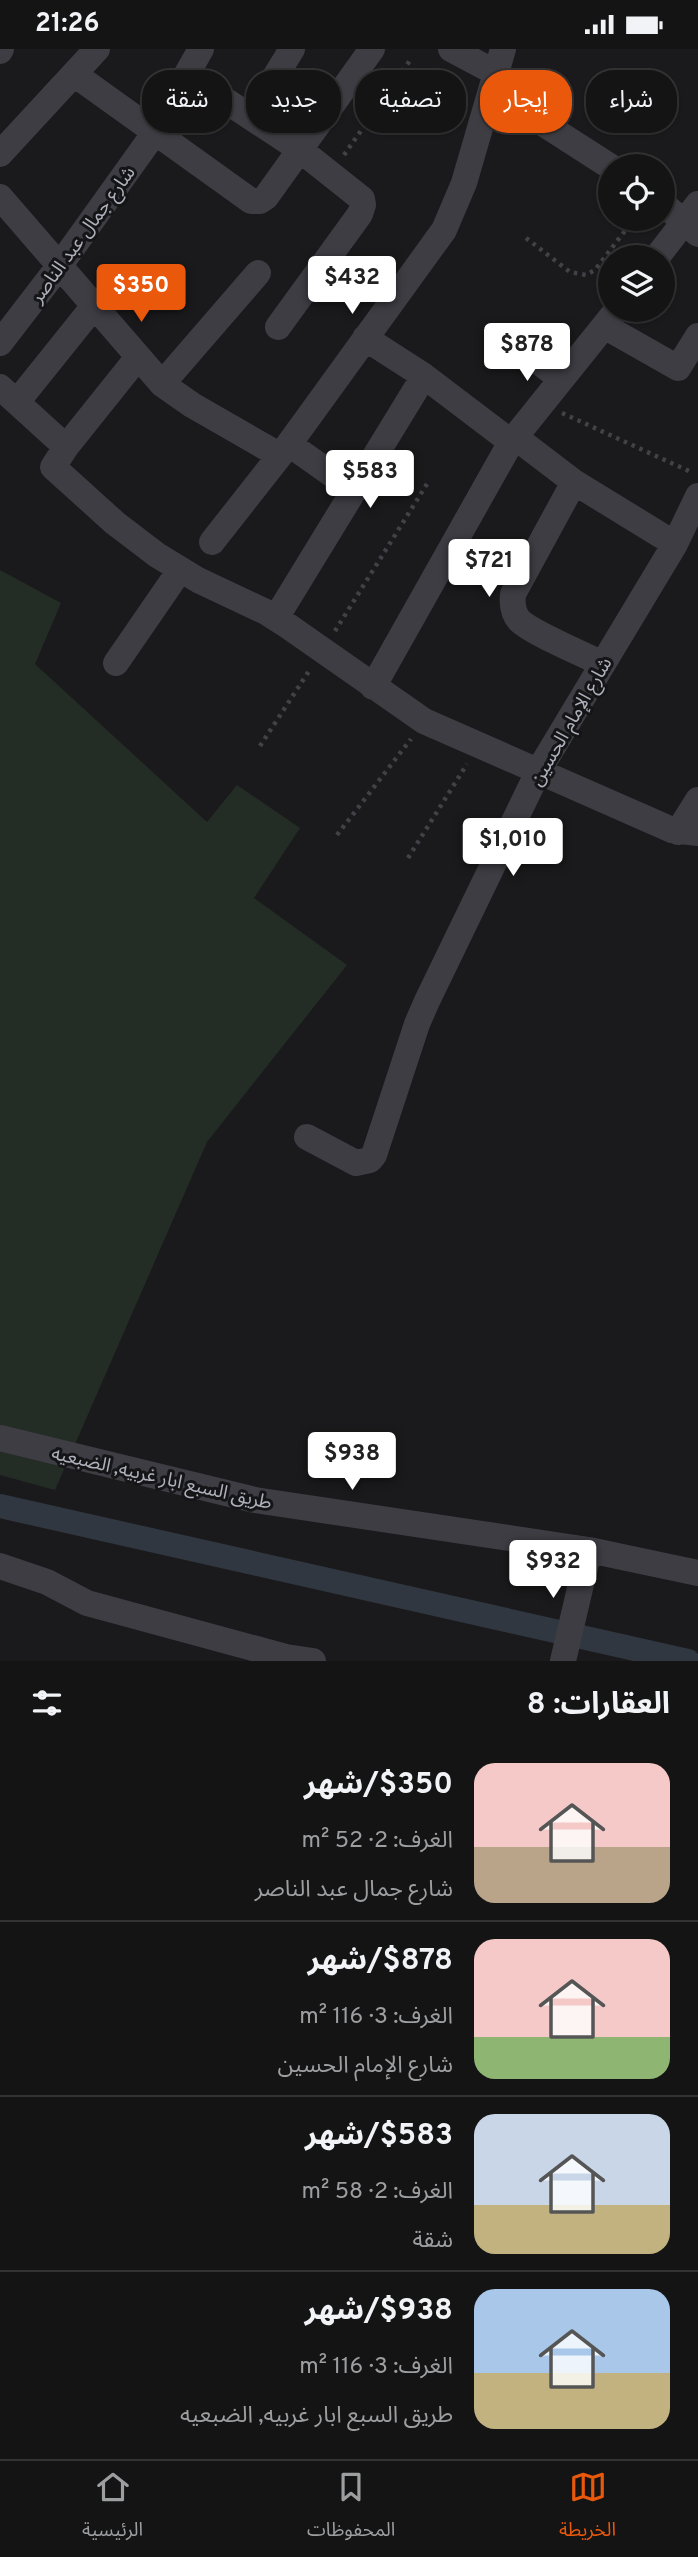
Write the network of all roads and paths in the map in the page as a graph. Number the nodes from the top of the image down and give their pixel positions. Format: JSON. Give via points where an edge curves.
{"nodes":[{"id":1,"x":97,"y":49,"type":"edge"},
{"id":2,"x":201,"y":49,"type":"edge"},
{"id":3,"x":292,"y":49,"type":"edge"},
{"id":4,"x":372,"y":49,"type":"edge"},
{"id":5,"x":451,"y":49,"type":"edge"},
{"id":6,"x":411,"y":59,"type":"dead end"},
{"id":7,"x":190,"y":70,"type":"edge"},
{"id":8,"x":279,"y":70,"type":"edge"},
{"id":9,"x":495,"y":70,"type":"edge"},
{"id":10,"x":74,"y":74,"type":"junction"},
{"id":11,"x":142,"y":124,"type":"edge"},
{"id":12,"x":480,"y":129,"type":"edge"},
{"id":13,"x":154,"y":133,"type":"joint"},
{"id":14,"x":275,"y":133,"type":"edge"},
{"id":15,"x":571,"y":133,"type":"edge"},
{"id":16,"x":299,"y":149,"type":"junction"},
{"id":17,"x":0,"y":154,"type":"edge"},
{"id":18,"x":598,"y":156,"type":"edge"},
{"id":19,"x":331,"y":173,"type":"junction"},
{"id":20,"x":0,"y":197,"type":"edge"},
{"id":21,"x":675,"y":210,"type":"edge"},
{"id":22,"x":693,"y":220,"type":"edge"},
{"id":23,"x":625,"y":231,"type":"edge"},
{"id":24,"x":526,"y":238,"type":"dead end"},
{"id":25,"x":669,"y":245,"type":"edge"},
{"id":26,"x":60,"y":265,"type":"junction"},
{"id":27,"x":258,"y":273,"type":"dead end"},
{"id":28,"x":94,"y":306,"type":"junction"},
{"id":29,"x":608,"y":322,"type":"edge"},
{"id":30,"x":616,"y":322,"type":"edge"},
{"id":31,"x":278,"y":327,"type":"dead end"},
{"id":32,"x":698,"y":336,"type":"edge"},
{"id":33,"x":365,"y":338,"type":"junction"},
{"id":34,"x":0,"y":343,"type":"edge"},
{"id":35,"x":522,"y":349,"type":"dead end"},
{"id":36,"x":138,"y":358,"type":"junction"},
{"id":37,"x":424,"y":376,"type":"junction"},
{"id":38,"x":561,"y":379,"type":"junction"},
{"id":39,"x":162,"y":384,"type":"junction"},
{"id":40,"x":8,"y":394,"type":"edge"},
{"id":41,"x":541,"y":403,"type":"junction"},
{"id":42,"x":513,"y":440,"type":"junction"},
{"id":43,"x":66,"y":447,"type":"junction"},
{"id":44,"x":284,"y":449,"type":"junction"},
{"id":45,"x":698,"y":475,"type":"edge"},
{"id":46,"x":574,"y":482,"type":"junction"},
{"id":47,"x":427,"y":484,"type":"dead end"},
{"id":48,"x":354,"y":490,"type":"junction"},
{"id":49,"x":698,"y":496,"type":"edge"},
{"id":50,"x":212,"y":542,"type":"dead end"},
{"id":51,"x":674,"y":544,"type":"junction"},
{"id":52,"x":180,"y":570,"type":"junction"},
{"id":53,"x":276,"y":618,"type":"junction"},
{"id":54,"x":323,"y":651,"type":"junction"},
{"id":55,"x":116,"y":663,"type":"dead end"},
{"id":56,"x":603,"y":664,"type":"junction"},
{"id":57,"x":373,"y":687,"type":"junction"},
{"id":58,"x":424,"y":721,"type":"junction"},
{"id":59,"x":480,"y":745,"type":"junction"},
{"id":60,"x":260,"y":746,"type":"dead end"},
{"id":61,"x":540,"y":770,"type":"junction"},
{"id":62,"x":698,"y":800,"type":"edge"},
{"id":63,"x":688,"y":832,"type":"edge"},
{"id":64,"x":337,"y":835,"type":"dead end"},
{"id":65,"x":408,"y":858,"type":"dead end"},
{"id":66,"x":307,"y":1137,"type":"dead end"},
{"id":67,"x":0,"y":1438,"type":"edge"},
{"id":68,"x":589,"y":1550,"type":"junction"},
{"id":69,"x":0,"y":1566,"type":"edge"},
{"id":70,"x":698,"y":1573,"type":"edge"},
{"id":71,"x":313,"y":1661,"type":"edge"},
{"id":72,"x":563,"y":1661,"type":"edge"}],
"edges":[{"from":1,"to":10,"type":"street"},
{"from":2,"to":7,"type":"street","name":"شارع جمال عبد الناصر"},
{"from":3,"to":8,"type":"street"},
{"from":4,"to":16,"type":"street"},
{"from":5,"to":9,"type":"street"},
{"from":6,"to":19,"type":"path"},
{"from":10,"to":11,"type":"street"},
{"from":10,"to":17,"type":"street"},
{"from":12,"to":33,"type":"street","via":[[444,230]]},
{"from":13,"to":16,"type":"street","via":[[251,201],[266,197]]},
{"from":13,"to":26,"type":"street","name":"شارع جمال عبد الناصر"},
{"from":14,"to":16,"type":"street"},
{"from":15,"to":18,"type":"street"},
{"from":16,"to":19,"type":"street"},
{"from":19,"to":31,"type":"street","via":[[359,195],[362,209]]},
{"from":20,"to":26,"type":"street"},
{"from":21,"to":22,"type":"street"},
{"from":22,"to":25,"type":"street"},
{"from":23,"to":24,"type":"path","via":[[586,275],[570,272]]},
{"from":26,"to":28,"type":"street"},
{"from":26,"to":34,"type":"street","name":"شارع جمال عبد الناصر"},
{"from":27,"to":39,"type":"street"},
{"from":28,"to":36,"type":"street"},
{"from":28,"to":40,"type":"street"},
{"from":29,"to":38,"type":"street"},
{"from":30,"to":32,"type":"street","via":[[678,367]]},
{"from":33,"to":37,"type":"street"},
{"from":33,"to":44,"type":"street"},
{"from":35,"to":38,"type":"street"},
{"from":36,"to":39,"type":"street"},
{"from":36,"to":43,"type":"street"},
{"from":37,"to":42,"type":"street"},
{"from":37,"to":48,"type":"street"},
{"from":38,"to":41,"type":"street"},
{"from":39,"to":44,"type":"street","via":[[192,405]]},
{"from":40,"to":43,"type":"street"},
{"from":41,"to":42,"type":"street"},
{"from":41,"to":45,"type":"path"},
{"from":42,"to":46,"type":"street"},
{"from":42,"to":57,"type":"street"},
{"from":43,"to":52,"type":"street","via":[[54,469],[115,523]]},
{"from":44,"to":48,"type":"street"},
{"from":44,"to":50,"type":"street"},
{"from":46,"to":51,"type":"street"},
{"from":46,"to":56,"type":"street","via":[[512,602],[518,619],[526,625]]},
{"from":47,"to":54,"type":"path"},
{"from":48,"to":53,"type":"street"},
{"from":49,"to":51,"type":"street","name":"شارع الإمام الحسين"},
{"from":51,"to":56,"type":"street","name":"شارع الإمام الحسين"},
{"from":52,"to":53,"type":"street"},
{"from":52,"to":55,"type":"street"},
{"from":53,"to":54,"type":"street"},
{"from":54,"to":57,"type":"street"},
{"from":54,"to":60,"type":"path"},
{"from":56,"to":61,"type":"street","name":"شارع الإمام الحسين"},
{"from":57,"to":58,"type":"street"},
{"from":58,"to":59,"type":"street"},
{"from":58,"to":64,"type":"path"},
{"from":59,"to":61,"type":"street"},
{"from":59,"to":65,"type":"path"},
{"from":61,"to":63,"type":"street"},
{"from":61,"to":66,"type":"street","name":"شارع الإمام الحسين","via":[[422,1012],[374,1155],[356,1163]]},
{"from":62,"to":63,"type":"street"},
{"from":67,"to":68,"type":"street","name":"طريق السبع ابار غربيه, الضبعيه","via":[[255,1500]]},
{"from":68,"to":70,"type":"street","name":"طريق السبع ابار غربيه, الضبعيه"},
{"from":68,"to":72,"type":"street"},
{"from":69,"to":71,"type":"street","via":[[47,1582],[88,1604]]}]}
